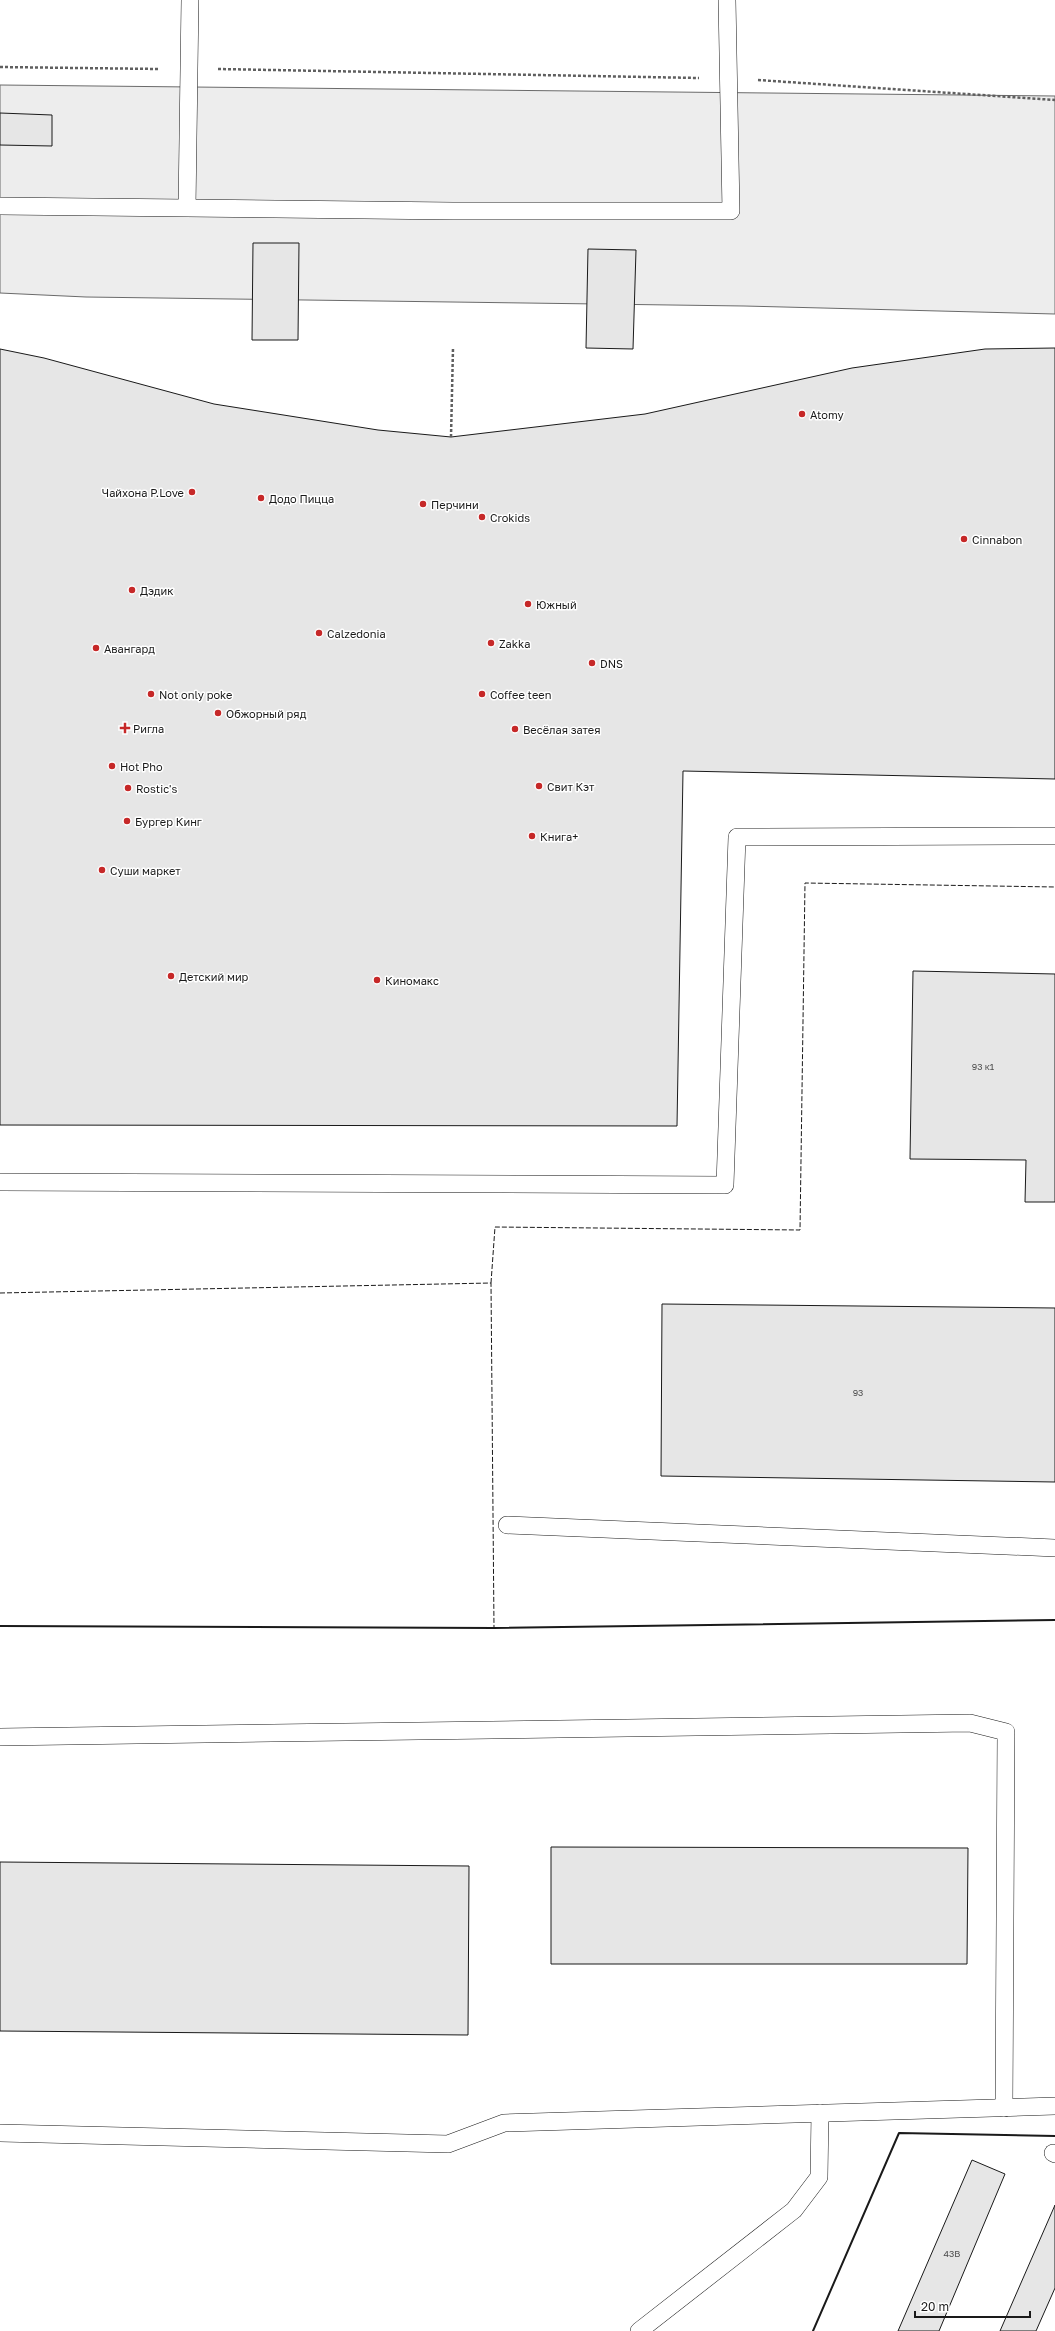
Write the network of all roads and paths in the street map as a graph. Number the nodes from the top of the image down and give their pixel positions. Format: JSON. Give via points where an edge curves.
{"nodes":[{"id":1,"x":190,"y":0,"type":"edge"},
{"id":2,"x":727,"y":0,"type":"edge"},
{"id":3,"x":0,"y":67,"type":"edge"},
{"id":4,"x":189,"y":69,"type":"junction"},
{"id":5,"x":728,"y":78,"type":"junction"},
{"id":6,"x":1055,"y":100,"type":"edge"},
{"id":7,"x":0,"y":206,"type":"edge"},
{"id":8,"x":187,"y":207,"type":"junction"},
{"id":9,"x":454,"y":348,"type":"dead end"},
{"id":10,"x":451,"y":437,"type":"dead end"},
{"id":11,"x":1055,"y":836,"type":"edge"},
{"id":12,"x":0,"y":1182,"type":"edge"},
{"id":13,"x":507,"y":1524,"type":"dead end"},
{"id":14,"x":1055,"y":1548,"type":"edge"},
{"id":15,"x":0,"y":1737,"type":"edge"},
{"id":16,"x":1055,"y":2106,"type":"edge"},
{"id":17,"x":1004,"y":2108,"type":"junction"},
{"id":18,"x":820,"y":2113,"type":"junction"},
{"id":19,"x":0,"y":2133,"type":"edge"},
{"id":20,"x":639,"y":2331,"type":"edge"}],
"edges":[{"from":1,"to":4,"type":"lane"},
{"from":2,"to":5,"type":"lane"},
{"from":3,"to":4,"type":"path"},
{"from":4,"to":5,"type":"path"},
{"from":4,"to":8,"type":"lane"},
{"from":5,"to":6,"type":"path"},
{"from":5,"to":8,"type":"lane","via":[[731,211],[454,211]]},
{"from":7,"to":8,"type":"lane"},
{"from":9,"to":10,"type":"path"},
{"from":11,"to":12,"type":"lane","via":[[737,837],[725,1185]]},
{"from":13,"to":14,"type":"lane"},
{"from":15,"to":17,"type":"lane","via":[[970,1722],[1006,1732]]},
{"from":16,"to":17,"type":"lane"},
{"from":17,"to":18,"type":"lane"},
{"from":18,"to":19,"type":"lane","via":[[504,2122],[448,2144]]},
{"from":18,"to":20,"type":"lane","via":[[819,2177],[794,2210]]}]}
